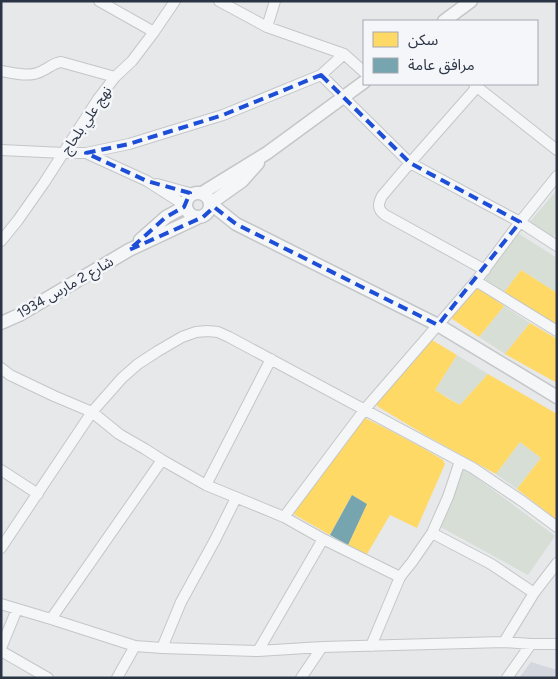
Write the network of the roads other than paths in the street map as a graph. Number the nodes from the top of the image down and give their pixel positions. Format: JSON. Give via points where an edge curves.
{"nodes":[{"id":1,"x":99,"y":1,"type":"edge"},
{"id":2,"x":219,"y":1,"type":"edge"},
{"id":3,"x":275,"y":1,"type":"edge"},
{"id":4,"x":471,"y":1,"type":"edge"},
{"id":5,"x":171,"y":3,"type":"edge"},
{"id":6,"x":445,"y":20,"type":"edge"},
{"id":7,"x":267,"y":26,"type":"junction"},
{"id":8,"x":154,"y":32,"type":"junction"},
{"id":9,"x":344,"y":54,"type":"junction"},
{"id":10,"x":1,"y":71,"type":"edge"},
{"id":11,"x":363,"y":71,"type":"edge"},
{"id":12,"x":321,"y":75,"type":"junction"},
{"id":13,"x":115,"y":78,"type":"junction"},
{"id":14,"x":363,"y":83,"type":"edge"},
{"id":15,"x":476,"y":85,"type":"edge"},
{"id":16,"x":344,"y":98,"type":"junction"},
{"id":17,"x":1,"y":150,"type":"edge"},
{"id":18,"x":557,"y":150,"type":"edge"},
{"id":19,"x":64,"y":153,"type":"junction"},
{"id":20,"x":86,"y":153,"type":"junction"},
{"id":21,"x":410,"y":163,"type":"junction"},
{"id":22,"x":557,"y":176,"type":"edge"},
{"id":23,"x":146,"y":181,"type":"junction"},
{"id":24,"x":204,"y":199,"type":"junction"},
{"id":25,"x":186,"y":206,"type":"junction"},
{"id":26,"x":200,"y":217,"type":"junction"},
{"id":27,"x":520,"y":222,"type":"junction"},
{"id":28,"x":236,"y":224,"type":"junction"},
{"id":29,"x":1,"y":241,"type":"edge"},
{"id":30,"x":557,"y":246,"type":"edge"},
{"id":31,"x":128,"y":250,"type":"junction"},
{"id":32,"x":485,"y":270,"type":"junction"},
{"id":33,"x":476,"y":281,"type":"junction"},
{"id":34,"x":1,"y":323,"type":"edge"},
{"id":35,"x":438,"y":325,"type":"junction"},
{"id":36,"x":557,"y":331,"type":"edge"},
{"id":37,"x":271,"y":359,"type":"junction"},
{"id":38,"x":1,"y":368,"type":"edge"},
{"id":39,"x":557,"y":397,"type":"edge"},
{"id":40,"x":366,"y":409,"type":"junction"},
{"id":41,"x":92,"y":412,"type":"junction"},
{"id":42,"x":162,"y":460,"type":"junction"},
{"id":43,"x":460,"y":461,"type":"junction"},
{"id":44,"x":1,"y":470,"type":"edge"},
{"id":45,"x":206,"y":485,"type":"junction"},
{"id":46,"x":38,"y":494,"type":"junction"},
{"id":47,"x":236,"y":498,"type":"junction"},
{"id":48,"x":284,"y":517,"type":"junction"},
{"id":49,"x":557,"y":527,"type":"edge"},
{"id":50,"x":432,"y":533,"type":"junction"},
{"id":51,"x":323,"y":539,"type":"junction"},
{"id":52,"x":1,"y":548,"type":"edge"},
{"id":53,"x":557,"y":563,"type":"edge"},
{"id":54,"x":400,"y":577,"type":"junction"},
{"id":55,"x":534,"y":593,"type":"junction"},
{"id":56,"x":1,"y":604,"type":"edge"},
{"id":57,"x":17,"y":609,"type":"junction"},
{"id":58,"x":51,"y":619,"type":"junction"},
{"id":59,"x":504,"y":642,"type":"junction"},
{"id":60,"x":531,"y":644,"type":"junction"},
{"id":61,"x":557,"y":644,"type":"edge"},
{"id":62,"x":134,"y":646,"type":"junction"},
{"id":63,"x":371,"y":646,"type":"junction"},
{"id":64,"x":322,"y":647,"type":"junction"},
{"id":65,"x":162,"y":648,"type":"junction"},
{"id":66,"x":1,"y":650,"type":"edge"},
{"id":67,"x":258,"y":651,"type":"junction"},
{"id":68,"x":48,"y":678,"type":"edge"},
{"id":69,"x":117,"y":678,"type":"edge"},
{"id":70,"x":301,"y":678,"type":"edge"},
{"id":71,"x":506,"y":678,"type":"edge"}],
"edges":[{"from":1,"to":8,"type":"street"},
{"from":2,"to":7,"type":"street"},
{"from":3,"to":7,"type":"street"},
{"from":4,"to":6,"type":"street"},
{"from":5,"to":8,"type":"street","name":"نهج علي بلحاج"},
{"from":7,"to":9,"type":"street"},
{"from":8,"to":13,"type":"street","name":"نهج علي بلحاج"},
{"from":9,"to":11,"type":"street"},
{"from":9,"to":12,"type":"street"},
{"from":10,"to":13,"type":"street","via":[[36,74],[61,62]]},
{"from":12,"to":16,"type":"street"},
{"from":12,"to":20,"type":"street","via":[[223,115],[129,144]]},
{"from":13,"to":19,"type":"street","name":"نهج علي بلحاج"},
{"from":14,"to":16,"type":"street"},
{"from":15,"to":18,"type":"street"},
{"from":15,"to":21,"type":"street"},
{"from":16,"to":21,"type":"street"},
{"from":16,"to":24,"type":"street"},
{"from":17,"to":19,"type":"street"},
{"from":19,"to":20,"type":"street"},
{"from":19,"to":29,"type":"street","name":"نهج علي بلحاج"},
{"from":20,"to":23,"type":"street"},
{"from":21,"to":27,"type":"street"},
{"from":21,"to":32,"type":"street","via":[[379,202],[381,212]]},
{"from":22,"to":27,"type":"street"},
{"from":23,"to":24,"type":"street"},
{"from":23,"to":25,"type":"street"},
{"from":24,"to":25,"type":"street","via":[[188,199]]},
{"from":24,"to":26,"type":"street","via":[[209,212]]},
{"from":24,"to":28,"type":"street"},
{"from":25,"to":26,"type":"street","via":[[190,214]]},
{"from":25,"to":31,"type":"street","name":"شارع 2 مارس 1934","via":[[166,217]]},
{"from":26,"to":28,"type":"street"},
{"from":26,"to":31,"type":"street","name":"شارع 2 مارس 1934"},
{"from":27,"to":30,"type":"street"},
{"from":27,"to":32,"type":"street"},
{"from":28,"to":35,"type":"street"},
{"from":31,"to":34,"type":"street","name":"شارع 2 مارس 1934"},
{"from":32,"to":33,"type":"street"},
{"from":33,"to":35,"type":"street"},
{"from":33,"to":36,"type":"street"},
{"from":35,"to":39,"type":"street"},
{"from":35,"to":40,"type":"street"},
{"from":37,"to":40,"type":"street"},
{"from":37,"to":41,"type":"street","via":[[218,332],[196,332],[138,364]]},
{"from":37,"to":45,"type":"street"},
{"from":38,"to":41,"type":"street"},
{"from":40,"to":43,"type":"street"},
{"from":40,"to":48,"type":"street"},
{"from":41,"to":42,"type":"street","via":[[119,434]]},
{"from":41,"to":46,"type":"street"},
{"from":42,"to":45,"type":"street"},
{"from":42,"to":58,"type":"street"},
{"from":43,"to":49,"type":"street"},
{"from":43,"to":50,"type":"street"},
{"from":44,"to":46,"type":"street"},
{"from":45,"to":47,"type":"street"},
{"from":46,"to":52,"type":"street"},
{"from":47,"to":48,"type":"street"},
{"from":47,"to":65,"type":"street","via":[[181,602]]},
{"from":48,"to":51,"type":"street"},
{"from":50,"to":54,"type":"street"},
{"from":50,"to":55,"type":"street","via":[[491,564]]},
{"from":51,"to":54,"type":"street"},
{"from":51,"to":67,"type":"street"},
{"from":53,"to":55,"type":"street"},
{"from":54,"to":63,"type":"street"},
{"from":55,"to":59,"type":"street"},
{"from":56,"to":57,"type":"street"},
{"from":57,"to":58,"type":"street"},
{"from":57,"to":66,"type":"street"},
{"from":58,"to":62,"type":"street"},
{"from":59,"to":60,"type":"street"},
{"from":59,"to":63,"type":"street"},
{"from":60,"to":61,"type":"street"},
{"from":60,"to":71,"type":"street"},
{"from":62,"to":65,"type":"street"},
{"from":62,"to":69,"type":"street"},
{"from":63,"to":64,"type":"street"},
{"from":64,"to":67,"type":"street"},
{"from":64,"to":70,"type":"street"},
{"from":65,"to":67,"type":"street"},
{"from":66,"to":68,"type":"street"}]}
